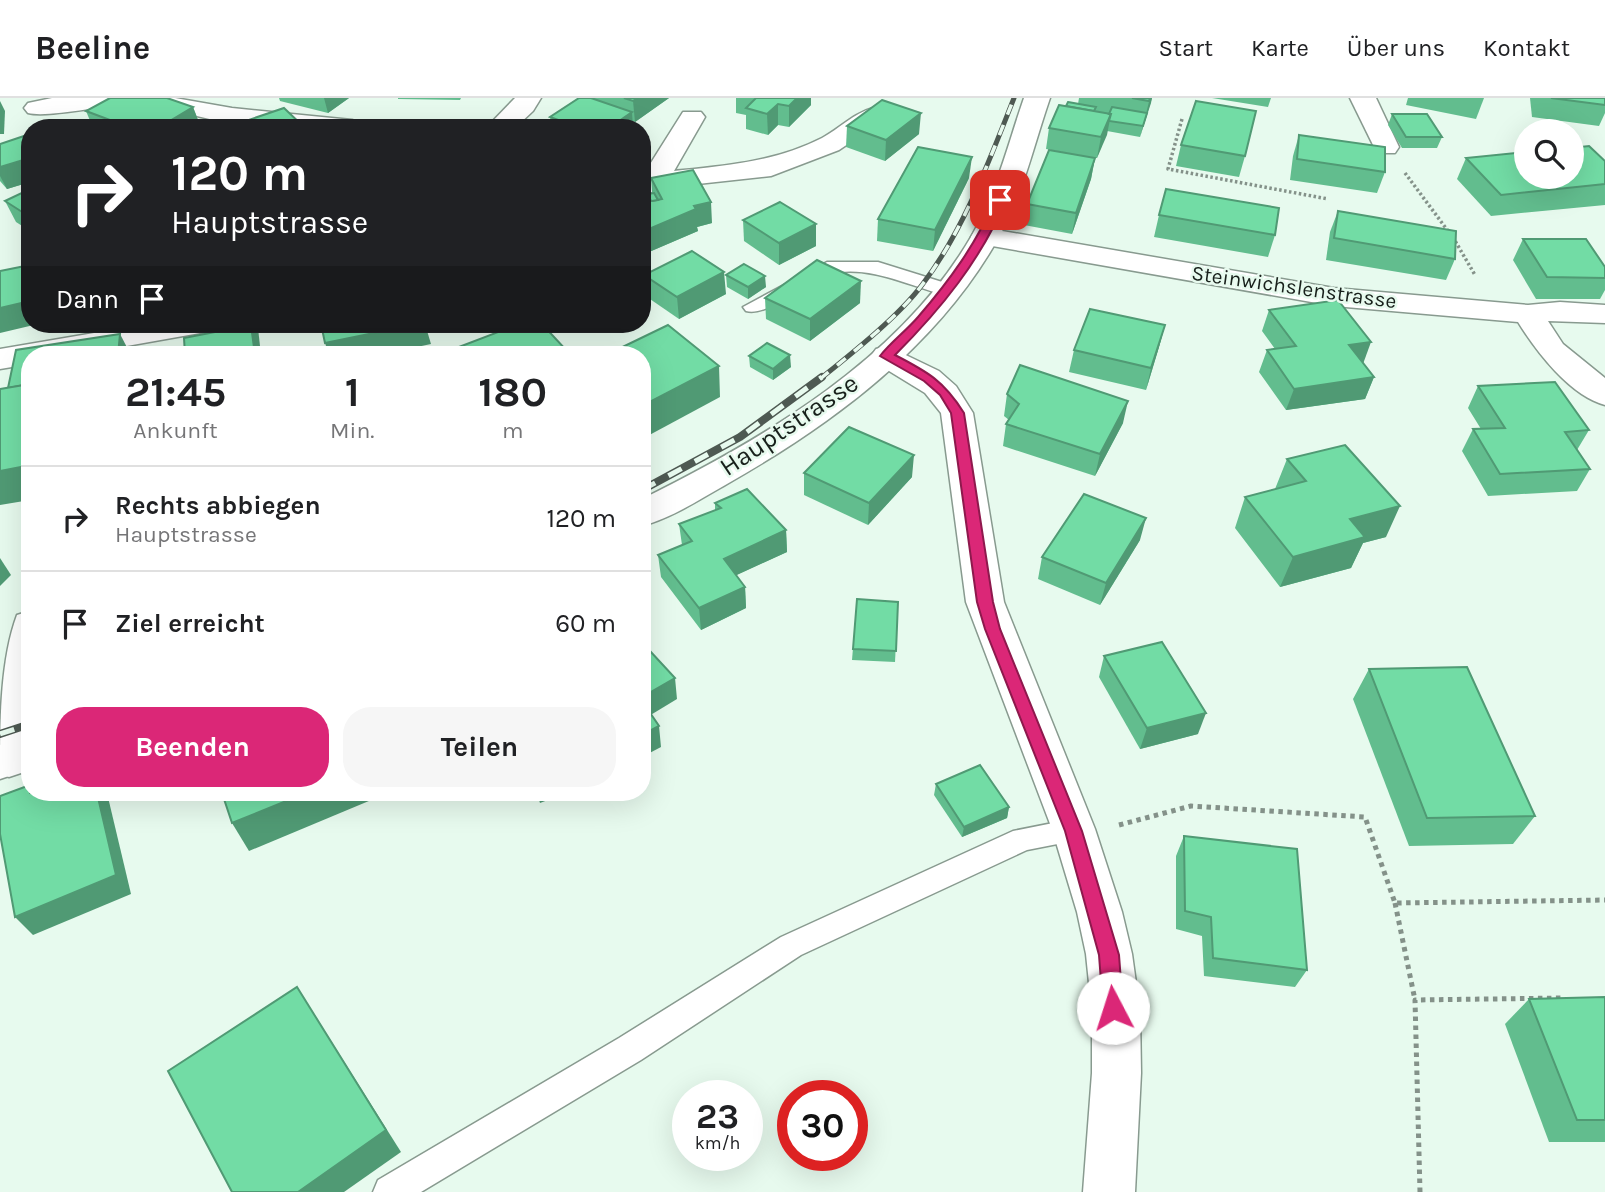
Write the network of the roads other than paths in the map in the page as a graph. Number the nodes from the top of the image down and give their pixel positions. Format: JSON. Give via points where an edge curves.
{"nodes":[{"id":1,"x":128,"y":98,"type":"edge"},
{"id":2,"x":134,"y":98,"type":"edge"},
{"id":3,"x":528,"y":98,"type":"edge"},
{"id":4,"x":1037,"y":98,"type":"edge"},
{"id":5,"x":1363,"y":98,"type":"edge"},
{"id":6,"x":38,"y":111,"type":"edge"},
{"id":7,"x":873,"y":116,"type":"edge"},
{"id":8,"x":692,"y":117,"type":"dead end"},
{"id":9,"x":262,"y":119,"type":"edge"},
{"id":10,"x":509,"y":119,"type":"edge"},
{"id":11,"x":1386,"y":146,"type":"edge"},
{"id":12,"x":651,"y":181,"type":"edge"},
{"id":13,"x":651,"y":184,"type":"edge"},
{"id":14,"x":985,"y":237,"type":"junction"},
{"id":15,"x":948,"y":290,"type":"junction"},
{"id":16,"x":753,"y":307,"type":"dead end"},
{"id":17,"x":1528,"y":314,"type":"junction"},
{"id":18,"x":1605,"y":314,"type":"edge"},
{"id":19,"x":149,"y":333,"type":"edge"},
{"id":20,"x":74,"y":346,"type":"edge"},
{"id":21,"x":21,"y":355,"type":"edge"},
{"id":22,"x":887,"y":356,"type":"junction"},
{"id":23,"x":0,"y":359,"type":"edge"},
{"id":24,"x":1605,"y":395,"type":"edge"},
{"id":25,"x":651,"y":508,"type":"edge"},
{"id":26,"x":21,"y":667,"type":"edge"},
{"id":27,"x":13,"y":758,"type":"edge"},
{"id":28,"x":1073,"y":831,"type":"junction"},
{"id":29,"x":390,"y":1192,"type":"edge"},
{"id":30,"x":1109,"y":1192,"type":"edge"}],
"edges":[{"from":1,"to":6,"type":"street","via":[[85,100]]},
{"from":2,"to":9,"type":"street"},
{"from":3,"to":10,"type":"street"},
{"from":4,"to":14,"type":"street","name":"Hauptstrasse"},
{"from":5,"to":11,"type":"street"},
{"from":7,"to":13,"type":"street","via":[[830,144],[762,170]]},
{"from":8,"to":12,"type":"street"},
{"from":14,"to":15,"type":"street","name":"Hauptstrasse"},
{"from":14,"to":17,"type":"street","name":"Steinwichslenstrasse","via":[[1334,297]]},
{"from":15,"to":16,"type":"lane","via":[[878,268],[827,268]]},
{"from":15,"to":22,"type":"street","name":"Hauptstrasse"},
{"from":17,"to":18,"type":"street","name":"Steinwichslenstrasse"},
{"from":17,"to":24,"type":"street","via":[[1552,351]]},
{"from":19,"to":20,"type":"street"},
{"from":21,"to":23,"type":"street"},
{"from":22,"to":25,"type":"street","name":"Hauptstrasse","via":[[766,447]]},
{"from":22,"to":28,"type":"street","via":[[929,378],[945,392],[957,413],[989,615]]},
{"from":26,"to":27,"type":"street","via":[[7,732]]},
{"from":28,"to":29,"type":"lane","via":[[1023,839],[791,946],[630,1049]]},
{"from":28,"to":30,"type":"street","via":[[1109,955],[1117,1060]]}]}
